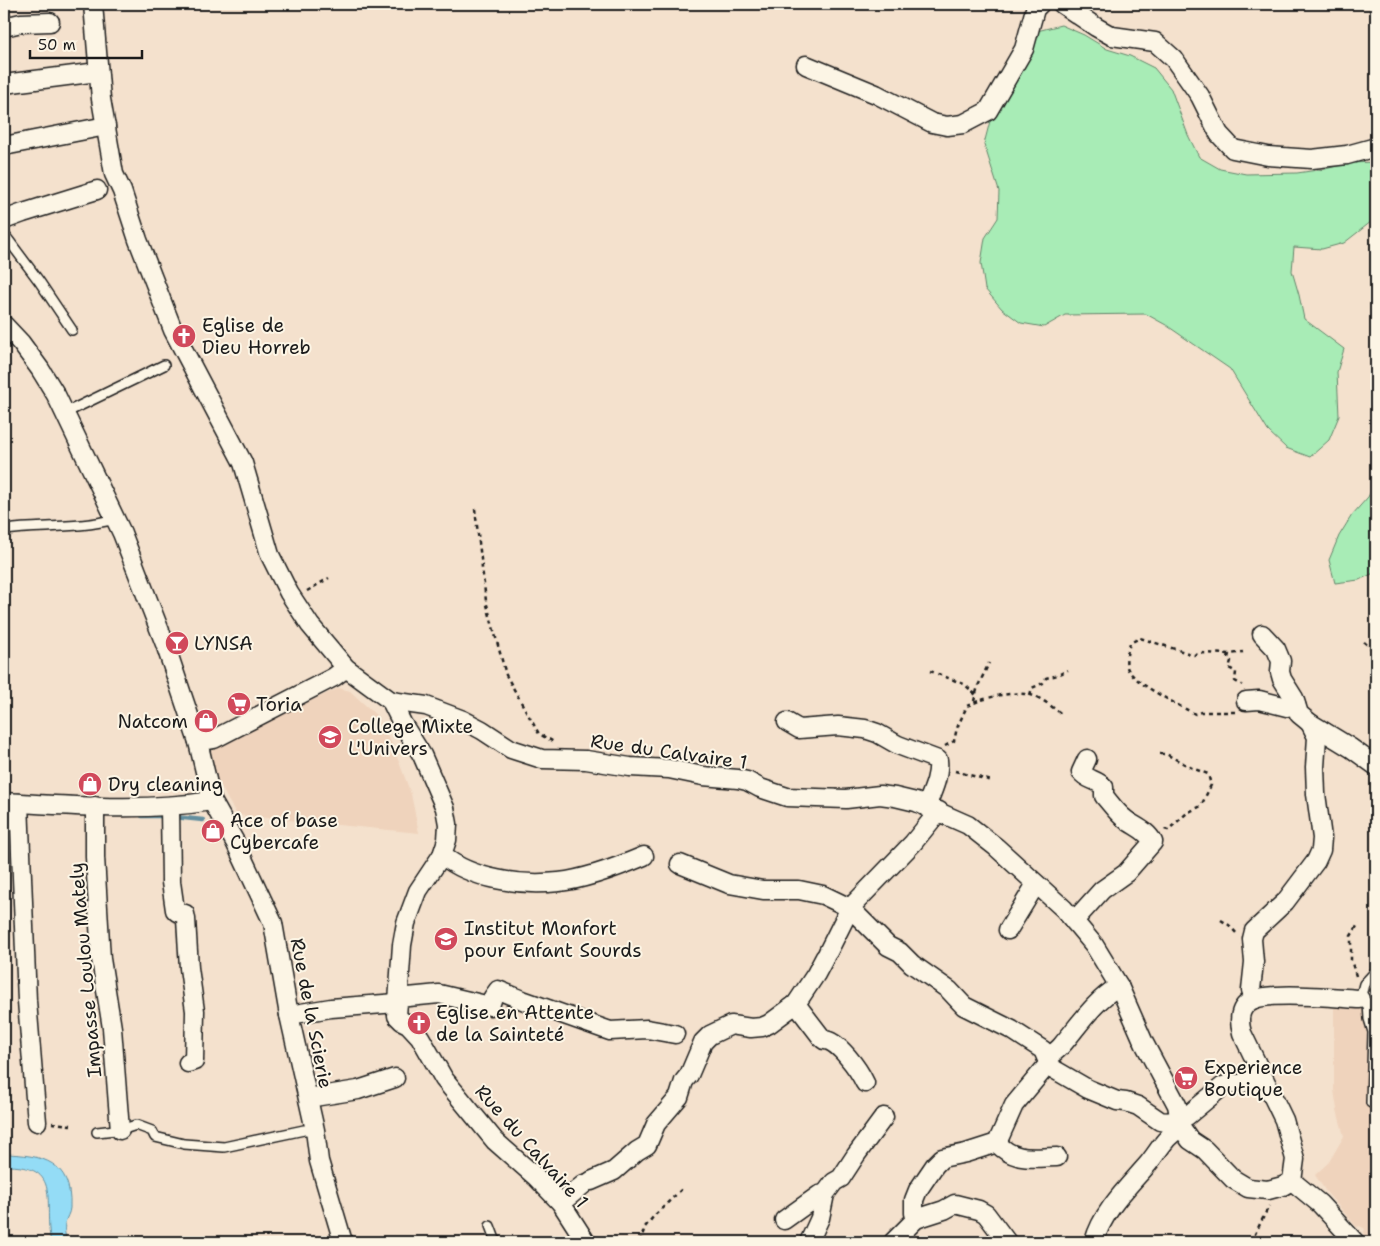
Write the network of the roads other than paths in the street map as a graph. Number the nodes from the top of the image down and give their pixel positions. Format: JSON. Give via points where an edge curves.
{"nodes":[{"id":1,"x":93,"y":4,"type":"edge"},
{"id":2,"x":1040,"y":4,"type":"edge"},
{"id":3,"x":1062,"y":4,"type":"edge"},
{"id":4,"x":50,"y":22,"type":"dead end"},
{"id":5,"x":4,"y":26,"type":"edge"},
{"id":6,"x":806,"y":65,"type":"dead end"},
{"id":7,"x":98,"y":72,"type":"junction"},
{"id":8,"x":4,"y":84,"type":"edge"},
{"id":9,"x":106,"y":126,"type":"junction"},
{"id":10,"x":4,"y":146,"type":"edge"},
{"id":11,"x":1376,"y":147,"type":"edge"},
{"id":12,"x":97,"y":190,"type":"dead end"},
{"id":13,"x":4,"y":220,"type":"edge"},
{"id":14,"x":4,"y":234,"type":"edge"},
{"id":15,"x":4,"y":325,"type":"edge"},
{"id":16,"x":72,"y":330,"type":"dead end"},
{"id":17,"x":164,"y":365,"type":"dead end"},
{"id":18,"x":65,"y":414,"type":"junction"},
{"id":19,"x":115,"y":518,"type":"junction"},
{"id":20,"x":4,"y":530,"type":"edge"},
{"id":21,"x":1262,"y":634,"type":"dead end"},
{"id":22,"x":346,"y":668,"type":"junction"},
{"id":23,"x":391,"y":701,"type":"junction"},
{"id":24,"x":1246,"y":702,"type":"road end"},
{"id":25,"x":1296,"y":705,"type":"junction"},
{"id":26,"x":787,"y":722,"type":"dead end"},
{"id":27,"x":1310,"y":723,"type":"junction"},
{"id":28,"x":198,"y":742,"type":"junction"},
{"id":29,"x":1087,"y":759,"type":"dead end"},
{"id":30,"x":1376,"y":766,"type":"edge"},
{"id":31,"x":212,"y":801,"type":"junction"},
{"id":32,"x":15,"y":808,"type":"edge"},
{"id":33,"x":932,"y":809,"type":"junction"},
{"id":34,"x":95,"y":811,"type":"junction"},
{"id":35,"x":171,"y":814,"type":"junction"},
{"id":36,"x":442,"y":855,"type":"junction"},
{"id":37,"x":644,"y":856,"type":"dead end"},
{"id":38,"x":680,"y":864,"type":"dead end"},
{"id":39,"x":1036,"y":884,"type":"junction"},
{"id":40,"x":850,"y":908,"type":"junction"},
{"id":41,"x":1074,"y":921,"type":"junction"},
{"id":42,"x":1008,"y":930,"type":"dead end"},
{"id":43,"x":1376,"y":971,"type":"edge"},
{"id":44,"x":1119,"y":986,"type":"junction"},
{"id":45,"x":1367,"y":998,"type":"edge"},
{"id":46,"x":1254,"y":999,"type":"junction"},
{"id":47,"x":398,"y":1000,"type":"junction"},
{"id":48,"x":796,"y":1004,"type":"junction"},
{"id":49,"x":289,"y":1015,"type":"junction"},
{"id":50,"x":675,"y":1034,"type":"dead end"},
{"id":51,"x":188,"y":1063,"type":"dead end"},
{"id":52,"x":1049,"y":1063,"type":"junction"},
{"id":53,"x":1260,"y":1072,"type":"junction"},
{"id":54,"x":395,"y":1078,"type":"dead end"},
{"id":55,"x":865,"y":1083,"type":"dead end"},
{"id":56,"x":308,"y":1098,"type":"junction"},
{"id":57,"x":1371,"y":1103,"type":"dead end"},
{"id":58,"x":884,"y":1116,"type":"dead end"},
{"id":59,"x":37,"y":1122,"type":"dead end"},
{"id":60,"x":1180,"y":1123,"type":"junction"},
{"id":61,"x":120,"y":1130,"type":"junction"},
{"id":62,"x":315,"y":1130,"type":"junction"},
{"id":63,"x":97,"y":1132,"type":"dead end"},
{"id":64,"x":997,"y":1143,"type":"junction"},
{"id":65,"x":1057,"y":1157,"type":"dead end"},
{"id":66,"x":1292,"y":1181,"type":"junction"},
{"id":67,"x":825,"y":1194,"type":"junction"},
{"id":68,"x":561,"y":1203,"type":"junction"},
{"id":69,"x":916,"y":1219,"type":"junction"},
{"id":70,"x":784,"y":1220,"type":"dead end"},
{"id":71,"x":490,"y":1226,"type":"dead end"},
{"id":72,"x":341,"y":1242,"type":"edge"},
{"id":73,"x":496,"y":1242,"type":"edge"},
{"id":74,"x":586,"y":1242,"type":"edge"},
{"id":75,"x":810,"y":1242,"type":"edge"},
{"id":76,"x":893,"y":1242,"type":"edge"},
{"id":77,"x":1007,"y":1242,"type":"edge"},
{"id":78,"x":1094,"y":1242,"type":"edge"},
{"id":79,"x":1355,"y":1242,"type":"edge"}],
"edges":[{"from":1,"to":7,"type":"street","name":"Rue du Calvaire 1"},
{"from":2,"to":6,"type":"street","via":[[1035,8],[1024,49],[988,111],[963,124],[947,126],[932,123],[876,94]]},
{"from":3,"to":11,"type":"street","via":[[1112,36],[1155,42],[1174,59],[1200,96],[1219,134],[1233,149],[1268,156],[1312,159],[1347,155]]},
{"from":4,"to":5,"type":"street"},
{"from":7,"to":8,"type":"street"},
{"from":7,"to":9,"type":"street","name":"Rue du Calvaire 1"},
{"from":9,"to":10,"type":"street"},
{"from":9,"to":22,"type":"street","name":"Rue du Calvaire 1","via":[[114,174],[138,240],[173,330],[243,463],[276,568],[304,617]]},
{"from":12,"to":13,"type":"street"},
{"from":14,"to":16,"type":"lane"},
{"from":15,"to":18,"type":"street","name":"Rue de la Scierie","via":[[40,369]]},
{"from":17,"to":18,"type":"lane"},
{"from":18,"to":19,"type":"street","name":"Rue de la Scierie"},
{"from":19,"to":20,"type":"lane","via":[[71,527]]},
{"from":19,"to":28,"type":"street","name":"Rue de la Scierie","via":[[165,644]]},
{"from":21,"to":25,"type":"street","via":[[1276,649],[1282,678]]},
{"from":22,"to":23,"type":"street","name":"Rue du Calvaire 1"},
{"from":22,"to":28,"type":"street","via":[[214,738]]},
{"from":23,"to":33,"type":"street","name":"Rue du Calvaire 1","via":[[426,706],[463,720],[511,749],[542,759],[586,760],[738,779],[787,797],[846,799],[880,794]]},
{"from":23,"to":36,"type":"street","name":"Rue du Calvaire 1","via":[[422,755],[444,808],[448,824]]},
{"from":24,"to":25,"type":"street","via":[[1259,700],[1287,707]]},
{"from":25,"to":27,"type":"street","via":[[1299,714]]},
{"from":26,"to":33,"type":"street","via":[[799,729],[838,726],[865,729],[936,763]]},
{"from":27,"to":30,"type":"street"},
{"from":27,"to":46,"type":"street","via":[[1317,737],[1315,767],[1321,850],[1285,902],[1254,930],[1251,990]]},
{"from":28,"to":31,"type":"street","name":"Rue de la Scierie"},
{"from":29,"to":41,"type":"street","via":[[1080,772],[1099,781],[1104,787],[1104,796],[1117,811],[1150,835],[1153,842],[1126,873],[1102,890]]},
{"from":31,"to":35,"type":"street"},
{"from":31,"to":49,"type":"street","name":"Rue de la Scierie","via":[[273,923]]},
{"from":32,"to":34,"type":"street"},
{"from":32,"to":59,"type":"street"},
{"from":33,"to":39,"type":"street","name":"Rue du Calvaire 1","via":[[968,825]]},
{"from":33,"to":40,"type":"street","via":[[913,843]]},
{"from":34,"to":35,"type":"street","via":[[134,807]]},
{"from":34,"to":61,"type":"street","name":"Impasse Loulou Mately","via":[[101,959],[112,1028]]},
{"from":35,"to":51,"type":"street","via":[[171,882],[175,910],[185,914],[186,919],[195,1011],[194,1061]]},
{"from":36,"to":37,"type":"street","via":[[468,870],[495,878],[529,882],[560,882],[604,871]]},
{"from":36,"to":47,"type":"street","name":"Rue du Calvaire 1","via":[[418,892],[406,923]]},
{"from":38,"to":40,"type":"street","via":[[729,884],[763,890],[807,891]]},
{"from":39,"to":41,"type":"street","name":"Rue du Calvaire 1"},
{"from":39,"to":42,"type":"street"},
{"from":40,"to":48,"type":"street","via":[[816,974]]},
{"from":40,"to":52,"type":"street","via":[[888,946],[949,990],[964,1006],[1043,1050]]},
{"from":41,"to":44,"type":"street","name":"Rue du Calvaire 1","via":[[1094,945]]},
{"from":43,"to":45,"type":"lane"},
{"from":44,"to":52,"type":"street","via":[[1088,1011]]},
{"from":44,"to":60,"type":"street","name":"Rue du Calvaire 1","via":[[1144,1043],[1177,1105]]},
{"from":45,"to":46,"type":"street","via":[[1308,996]]},
{"from":45,"to":57,"type":"lane","via":[[1373,1032]]},
{"from":46,"to":53,"type":"street","via":[[1242,1008],[1239,1020]]},
{"from":47,"to":49,"type":"street"},
{"from":47,"to":50,"type":"street","via":[[439,994],[490,1006],[498,990],[605,1030],[647,1028]]},
{"from":47,"to":68,"type":"street","name":"Rue du Calvaire 1","via":[[397,1016],[420,1038],[444,1079],[495,1141]]},
{"from":48,"to":55,"type":"street","via":[[822,1038],[845,1054]]},
{"from":48,"to":68,"type":"street","via":[[762,1027],[731,1025],[710,1035],[703,1042],[679,1097],[656,1124],[647,1145],[614,1171],[588,1182]]},
{"from":49,"to":56,"type":"street","name":"Rue de la Scierie"},
{"from":52,"to":60,"type":"street","via":[[1088,1089],[1138,1106],[1160,1121]]},
{"from":52,"to":64,"type":"street","via":[[1014,1105]]},
{"from":53,"to":60,"type":"street","via":[[1241,1084],[1223,1086]]},
{"from":53,"to":66,"type":"street","via":[[1284,1120],[1295,1160]]},
{"from":54,"to":56,"type":"street","via":[[358,1090]]},
{"from":56,"to":62,"type":"street","name":"Rue de la Scierie"},
{"from":58,"to":67,"type":"street"},
{"from":60,"to":66,"type":"street","name":"Rue du Calvaire 1","via":[[1190,1140],[1233,1179],[1248,1188],[1271,1189]]},
{"from":60,"to":78,"type":"street","via":[[1115,1203]]},
{"from":61,"to":62,"type":"lane","via":[[136,1125],[152,1131],[155,1137],[184,1144],[224,1147]]},
{"from":61,"to":63,"type":"lane"},
{"from":62,"to":72,"type":"street","name":"Rue de la Scierie","via":[[318,1161]]},
{"from":64,"to":65,"type":"street","via":[[1021,1158]]},
{"from":64,"to":69,"type":"street","via":[[942,1158],[916,1195]]},
{"from":66,"to":79,"type":"street","via":[[1320,1204]]},
{"from":67,"to":70,"type":"street"},
{"from":67,"to":75,"type":"street"},
{"from":68,"to":74,"type":"street","name":"Rue du Calvaire 1"},
{"from":69,"to":76,"type":"street"},
{"from":69,"to":77,"type":"street","via":[[956,1204],[966,1206],[986,1214]]},
{"from":71,"to":73,"type":"lane"}]}
